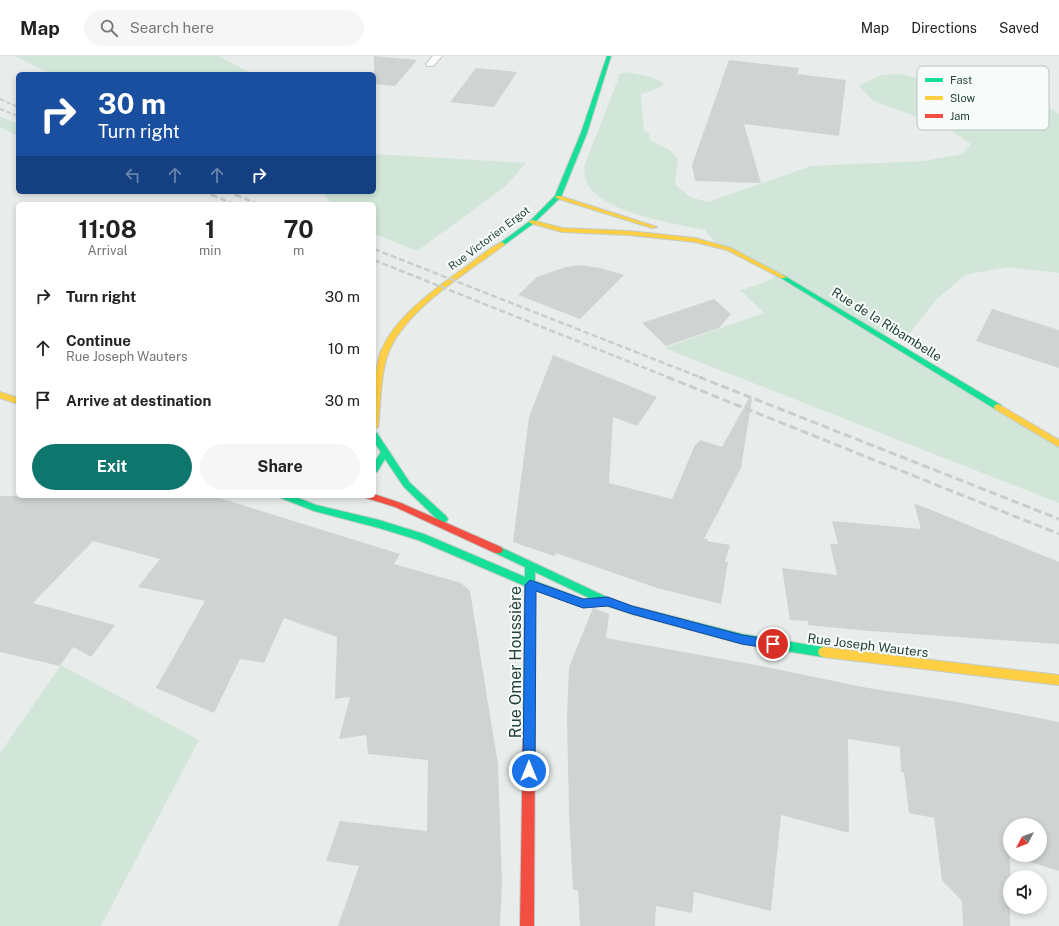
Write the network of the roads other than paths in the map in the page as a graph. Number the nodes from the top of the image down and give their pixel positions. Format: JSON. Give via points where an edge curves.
{"nodes":[{"id":1,"x":438,"y":56,"type":"edge"},
{"id":2,"x":609,"y":56,"type":"edge"},
{"id":3,"x":430,"y":64,"type":"dead end"},
{"id":4,"x":558,"y":197,"type":"junction"},
{"id":5,"x":532,"y":222,"type":"junction"},
{"id":6,"x":695,"y":240,"type":"junction"},
{"id":7,"x":0,"y":394,"type":"edge"},
{"id":8,"x":16,"y":400,"type":"edge"},
{"id":9,"x":376,"y":411,"type":"edge"},
{"id":10,"x":376,"y":438,"type":"edge"},
{"id":11,"x":1059,"y":444,"type":"edge"},
{"id":12,"x":385,"y":452,"type":"junction"},
{"id":13,"x":376,"y":467,"type":"edge"},
{"id":14,"x":376,"y":497,"type":"edge"},
{"id":15,"x":289,"y":498,"type":"edge"},
{"id":16,"x":373,"y":498,"type":"edge"},
{"id":17,"x":389,"y":527,"type":"junction"},
{"id":18,"x":454,"y":529,"type":"junction"},
{"id":19,"x":530,"y":565,"type":"junction"},
{"id":20,"x":530,"y":585,"type":"junction"},
{"id":21,"x":608,"y":602,"type":"junction"},
{"id":22,"x":1059,"y":680,"type":"edge"},
{"id":23,"x":526,"y":926,"type":"edge"}],
"edges":[{"from":1,"to":3,"type":"lane"},
{"from":2,"to":4,"type":"street","name":"Rue Victorien Ergot","via":[[584,133]]},
{"from":4,"to":5,"type":"street","name":"Rue Victorien Ergot"},
{"from":4,"to":6,"type":"street"},
{"from":5,"to":6,"type":"street","via":[[562,230]]},
{"from":5,"to":9,"type":"street","name":"Rue Victorien Ergot","via":[[429,299],[402,325],[386,348]]},
{"from":6,"to":11,"type":"street","name":"Rue de la Ribambelle","via":[[729,249],[763,265]]},
{"from":7,"to":8,"type":"street"},
{"from":10,"to":12,"type":"street"},
{"from":12,"to":13,"type":"street"},
{"from":12,"to":18,"type":"street","via":[[407,485]]},
{"from":14,"to":18,"type":"street","name":"Rue Joseph Wauters"},
{"from":15,"to":17,"type":"street","via":[[314,508]]},
{"from":16,"to":17,"type":"street"},
{"from":17,"to":20,"type":"street","via":[[421,537]]},
{"from":18,"to":19,"type":"street","name":"Rue Joseph Wauters"},
{"from":19,"to":20,"type":"street","name":"Rue Omer Houssière"},
{"from":19,"to":21,"type":"street","name":"Rue Joseph Wauters"},
{"from":20,"to":21,"type":"street","via":[[583,604]]},
{"from":20,"to":23,"type":"street","name":"Rue Omer Houssière"},
{"from":21,"to":22,"type":"street","name":"Rue Joseph Wauters","via":[[742,639],[851,657]]}]}
